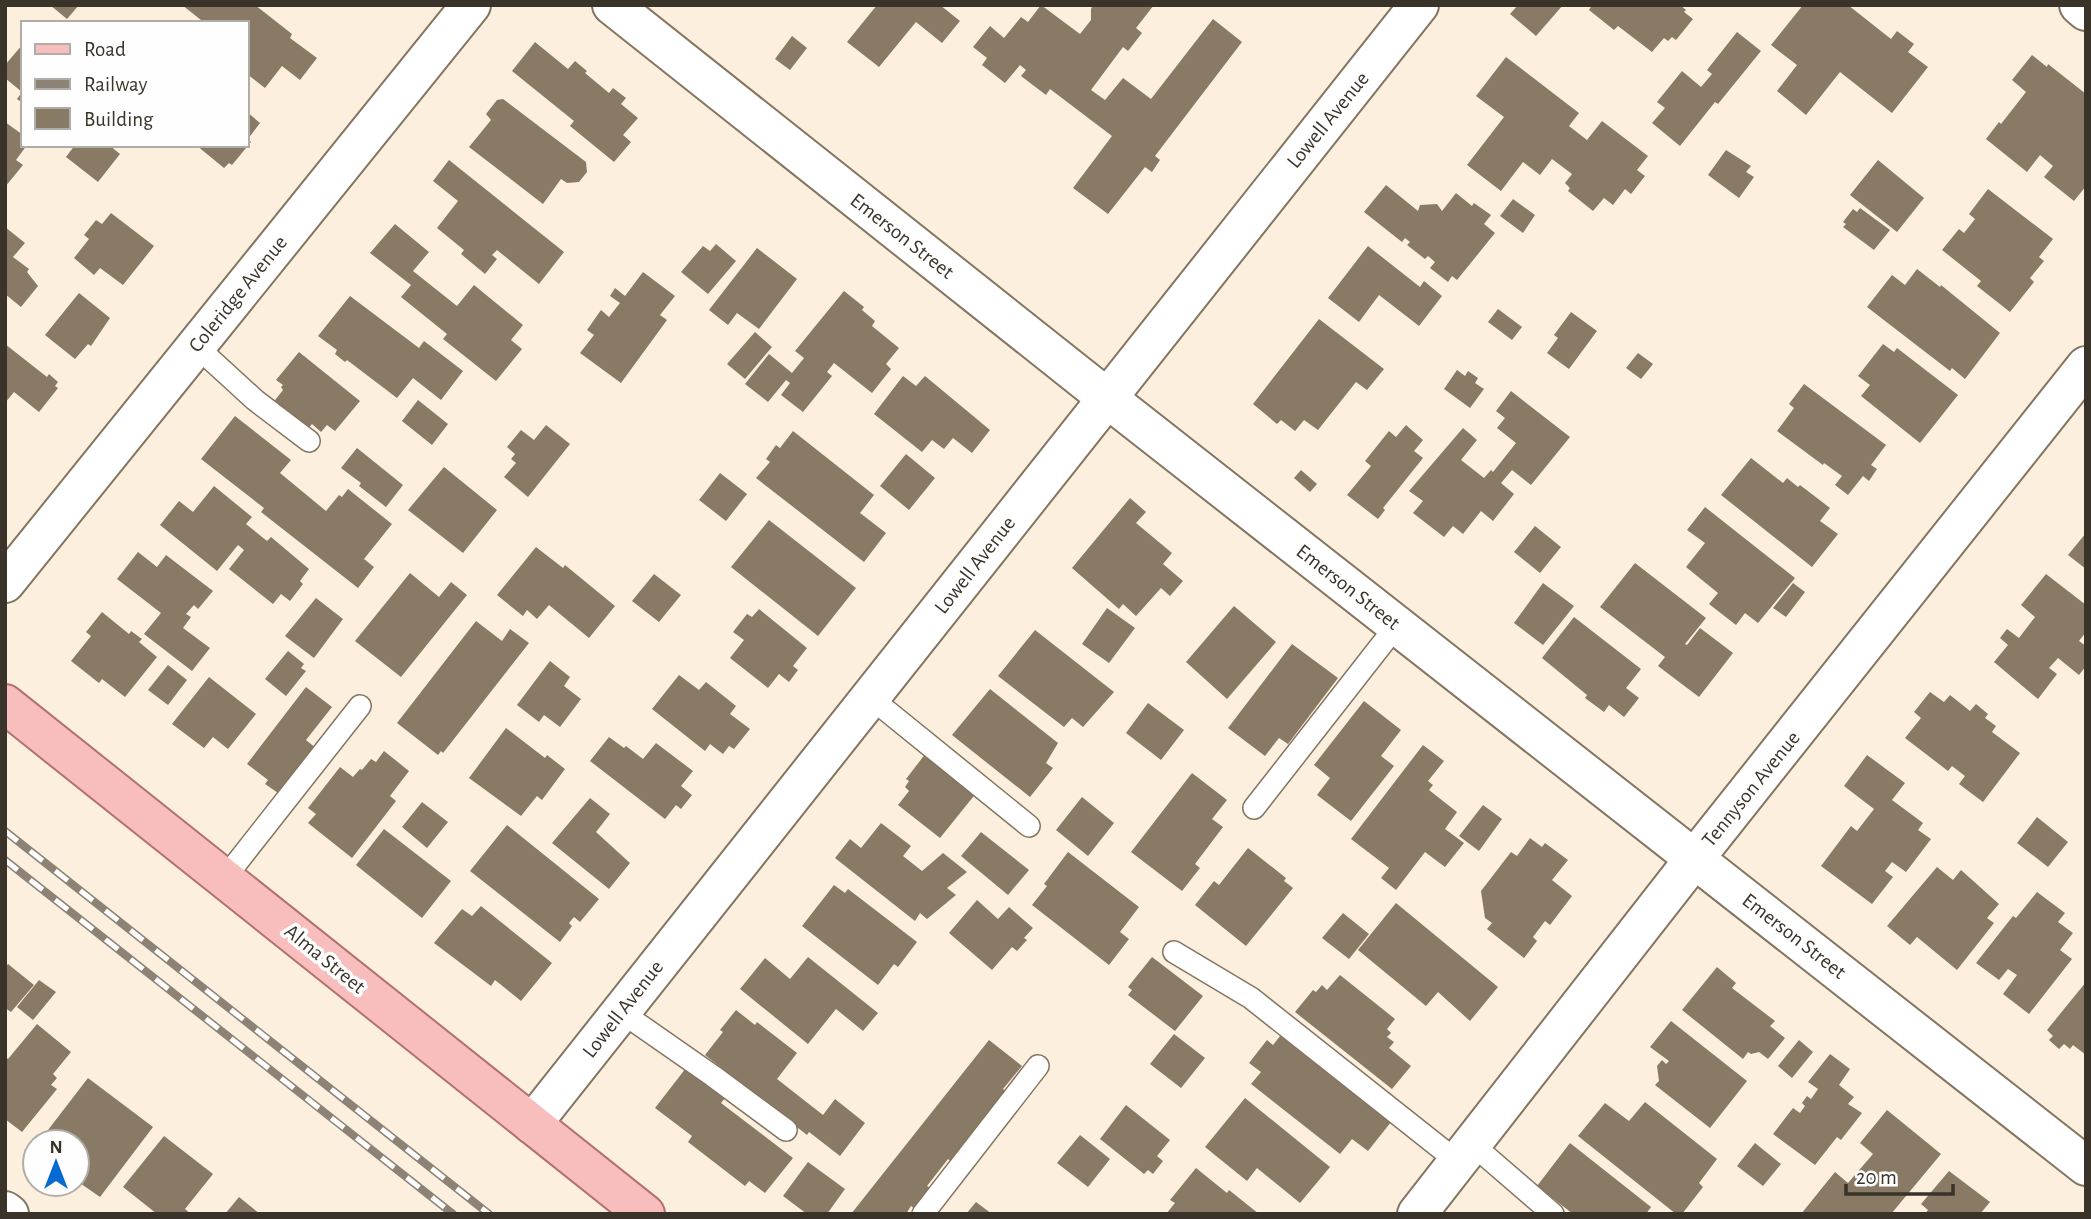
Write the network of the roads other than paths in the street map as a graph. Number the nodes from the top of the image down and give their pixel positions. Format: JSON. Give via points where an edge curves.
{"nodes":[{"id":1,"x":471,"y":5,"type":"edge"},
{"id":2,"x":612,"y":5,"type":"edge"},
{"id":3,"x":1419,"y":5,"type":"edge"},
{"id":4,"x":2079,"y":5,"type":"edge"},
{"id":5,"x":2086,"y":11,"type":"edge"},
{"id":6,"x":197,"y":346,"type":"junction"},
{"id":7,"x":2086,"y":366,"type":"edge"},
{"id":8,"x":1107,"y":398,"type":"junction"},
{"id":9,"x":309,"y":441,"type":"dead end"},
{"id":10,"x":5,"y":583,"type":"edge"},
{"id":11,"x":1397,"y":625,"type":"junction"},
{"id":12,"x":871,"y":698,"type":"junction"},
{"id":13,"x":5,"y":704,"type":"edge"},
{"id":14,"x":360,"y":706,"type":"dead end"},
{"id":15,"x":1254,"y":808,"type":"dead end"},
{"id":16,"x":1029,"y":826,"type":"dead end"},
{"id":17,"x":1695,"y":858,"type":"junction"},
{"id":18,"x":224,"y":879,"type":"junction"},
{"id":19,"x":1174,"y":952,"type":"dead end"},
{"id":20,"x":621,"y":1012,"type":"junction"},
{"id":21,"x":1038,"y":1066,"type":"dead end"},
{"id":22,"x":532,"y":1124,"type":"junction"},
{"id":23,"x":786,"y":1130,"type":"dead end"},
{"id":24,"x":1465,"y":1153,"type":"junction"},
{"id":25,"x":2086,"y":1166,"type":"edge"},
{"id":26,"x":1420,"y":1213,"type":"edge"},
{"id":27,"x":645,"y":1214,"type":"edge"},
{"id":28,"x":923,"y":1214,"type":"edge"},
{"id":29,"x":1553,"y":1214,"type":"edge"}],
"edges":[{"from":1,"to":6,"type":"street","name":"Coleridge Avenue"},
{"from":2,"to":8,"type":"street","name":"Emerson Street"},
{"from":3,"to":8,"type":"street","name":"Lowell Avenue"},
{"from":4,"to":5,"type":"street"},
{"from":6,"to":9,"type":"lane","via":[[255,400]]},
{"from":6,"to":10,"type":"street","name":"Coleridge Avenue"},
{"from":7,"to":17,"type":"street","name":"Tennyson Avenue"},
{"from":8,"to":11,"type":"street","name":"Emerson Street"},
{"from":8,"to":12,"type":"street","name":"Lowell Avenue"},
{"from":11,"to":15,"type":"lane"},
{"from":11,"to":17,"type":"street","name":"Emerson Street"},
{"from":12,"to":16,"type":"lane"},
{"from":12,"to":20,"type":"street","name":"Lowell Avenue"},
{"from":13,"to":18,"type":"main road","name":"Alma Street"},
{"from":14,"to":18,"type":"lane"},
{"from":17,"to":24,"type":"street","name":"Tennyson Avenue"},
{"from":17,"to":25,"type":"street","name":"Emerson Street"},
{"from":18,"to":22,"type":"main road","name":"Alma Street"},
{"from":19,"to":24,"type":"lane","via":[[1251,998]]},
{"from":20,"to":22,"type":"street","name":"Lowell Avenue"},
{"from":20,"to":23,"type":"lane"},
{"from":21,"to":28,"type":"lane"},
{"from":22,"to":27,"type":"main road","name":"Alma Street"},
{"from":24,"to":26,"type":"street","name":"Tennyson Avenue"},
{"from":24,"to":29,"type":"lane"}]}
